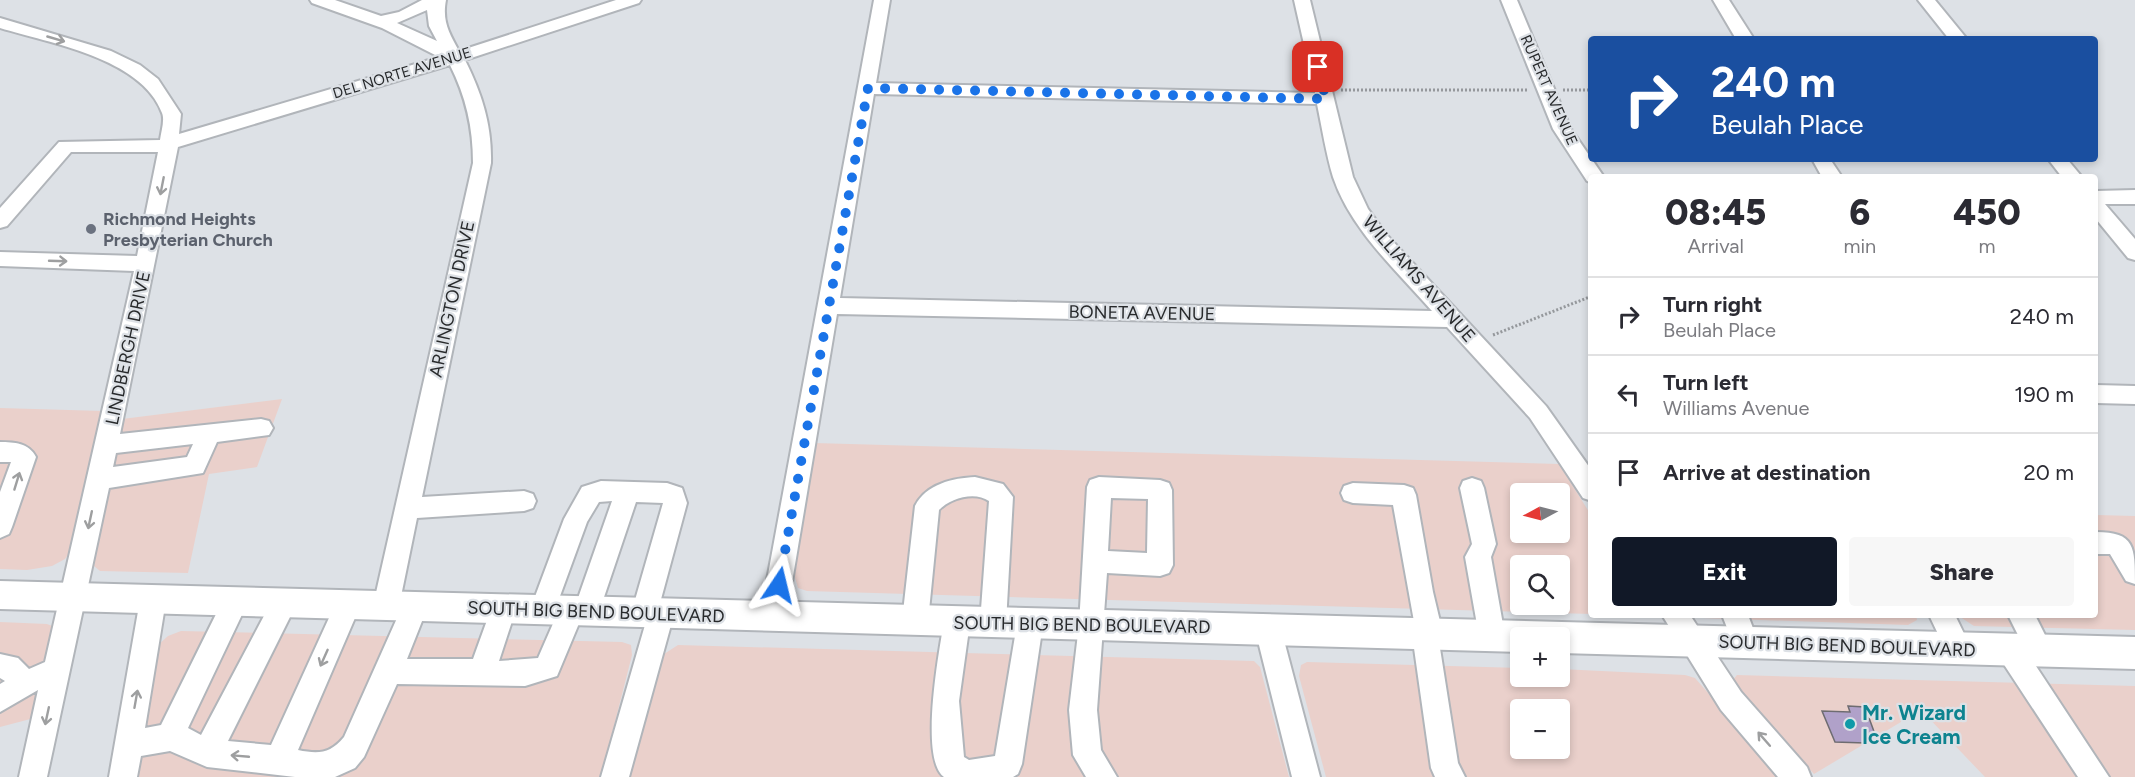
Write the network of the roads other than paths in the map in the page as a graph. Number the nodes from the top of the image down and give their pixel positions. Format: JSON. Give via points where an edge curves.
{"nodes":[{"id":1,"x":318,"y":0,"type":"edge"},
{"id":2,"x":436,"y":0,"type":"edge"},
{"id":3,"x":633,"y":0,"type":"edge"},
{"id":4,"x":882,"y":0,"type":"edge"},
{"id":5,"x":1302,"y":0,"type":"edge"},
{"id":6,"x":1509,"y":0,"type":"edge"},
{"id":7,"x":1721,"y":0,"type":"edge"},
{"id":8,"x":1926,"y":0,"type":"edge"},
{"id":9,"x":382,"y":21,"type":"junction"},
{"id":10,"x":0,"y":23,"type":"edge"},
{"id":11,"x":1743,"y":36,"type":"edge"},
{"id":12,"x":1956,"y":36,"type":"edge"},
{"id":13,"x":454,"y":58,"type":"junction"},
{"id":14,"x":868,"y":88,"type":"junction"},
{"id":15,"x":1325,"y":94,"type":"junction"},
{"id":16,"x":170,"y":145,"type":"junction"},
{"id":17,"x":2060,"y":162,"type":"edge"},
{"id":18,"x":1592,"y":174,"type":"edge"},
{"id":19,"x":2070,"y":174,"type":"edge"},
{"id":20,"x":2098,"y":197,"type":"edge"},
{"id":21,"x":2135,"y":197,"type":"edge"},
{"id":22,"x":2098,"y":208,"type":"edge"},
{"id":23,"x":0,"y":221,"type":"edge"},
{"id":24,"x":2135,"y":253,"type":"edge"},
{"id":25,"x":0,"y":260,"type":"edge"},
{"id":26,"x":146,"y":264,"type":"junction"},
{"id":27,"x":829,"y":306,"type":"junction"},
{"id":28,"x":1454,"y":319,"type":"junction"},
{"id":29,"x":2098,"y":394,"type":"edge"},
{"id":30,"x":2135,"y":395,"type":"edge"},
{"id":31,"x":261,"y":428,"type":"dead end"},
{"id":32,"x":209,"y":433,"type":"junction"},
{"id":33,"x":106,"y":445,"type":"junction"},
{"id":34,"x":0,"y":452,"type":"edge"},
{"id":35,"x":99,"y":480,"type":"junction"},
{"id":36,"x":1588,"y":485,"type":"edge"},
{"id":37,"x":1472,"y":488,"type":"dead end"},
{"id":38,"x":627,"y":492,"type":"junction"},
{"id":39,"x":1353,"y":493,"type":"dead end"},
{"id":40,"x":524,"y":501,"type":"dead end"},
{"id":41,"x":407,"y":508,"type":"junction"},
{"id":42,"x":0,"y":527,"type":"edge"},
{"id":43,"x":2098,"y":543,"type":"edge"},
{"id":44,"x":1095,"y":561,"type":"dead end"},
{"id":45,"x":2135,"y":573,"type":"edge"},
{"id":46,"x":0,"y":596,"type":"edge"},
{"id":47,"x":73,"y":598,"type":"junction"},
{"id":48,"x":153,"y":600,"type":"junction"},
{"id":49,"x":235,"y":602,"type":"junction"},
{"id":50,"x":284,"y":603,"type":"junction"},
{"id":51,"x":348,"y":604,"type":"junction"},
{"id":52,"x":401,"y":606,"type":"junction"},
{"id":53,"x":503,"y":609,"type":"junction"},
{"id":54,"x":567,"y":611,"type":"junction"},
{"id":55,"x":653,"y":614,"type":"junction"},
{"id":56,"x":773,"y":618,"type":"junction"},
{"id":57,"x":1943,"y":618,"type":"edge"},
{"id":58,"x":2021,"y":618,"type":"edge"},
{"id":59,"x":915,"y":621,"type":"junction"},
{"id":60,"x":957,"y":622,"type":"junction"},
{"id":61,"x":993,"y":623,"type":"junction"},
{"id":62,"x":1030,"y":624,"type":"junction"},
{"id":63,"x":1092,"y":625,"type":"junction"},
{"id":64,"x":1684,"y":628,"type":"edge"},
{"id":65,"x":1268,"y":629,"type":"junction"},
{"id":66,"x":1741,"y":629,"type":"edge"},
{"id":67,"x":1427,"y":634,"type":"junction"},
{"id":68,"x":1492,"y":636,"type":"junction"},
{"id":69,"x":1510,"y":637,"type":"edge"},
{"id":70,"x":1570,"y":637,"type":"edge"},
{"id":71,"x":1959,"y":650,"type":"junction"},
{"id":72,"x":2025,"y":651,"type":"junction"},
{"id":73,"x":2135,"y":653,"type":"edge"},
{"id":74,"x":0,"y":666,"type":"edge"},
{"id":75,"x":57,"y":670,"type":"junction"},
{"id":76,"x":389,"y":671,"type":"junction"},
{"id":77,"x":482,"y":672,"type":"junction"},
{"id":78,"x":25,"y":683,"type":"junction"},
{"id":79,"x":0,"y":699,"type":"edge"},
{"id":80,"x":170,"y":737,"type":"junction"},
{"id":81,"x":129,"y":745,"type":"junction"},
{"id":82,"x":207,"y":753,"type":"junction"},
{"id":83,"x":279,"y":760,"type":"junction"},
{"id":84,"x":33,"y":777,"type":"edge"},
{"id":85,"x":123,"y":777,"type":"edge"},
{"id":86,"x":615,"y":777,"type":"edge"},
{"id":87,"x":1103,"y":777,"type":"edge"},
{"id":88,"x":1306,"y":777,"type":"edge"},
{"id":89,"x":1451,"y":777,"type":"edge"},
{"id":90,"x":1797,"y":777,"type":"edge"},
{"id":91,"x":2095,"y":777,"type":"edge"}],
"edges":[{"from":1,"to":9,"type":"street"},
{"from":2,"to":9,"type":"street","via":[[404,16]]},
{"from":2,"to":13,"type":"street","name":"ARLINGTON DRIVE","via":[[437,26]]},
{"from":3,"to":13,"type":"street","name":"DEL NORTE AVENUE"},
{"from":4,"to":14,"type":"street"},
{"from":5,"to":15,"type":"street","name":"WILLIAMS AVENUE"},
{"from":6,"to":18,"type":"street","name":"RUPERT AVENUE","via":[[1562,129]]},
{"from":7,"to":11,"type":"street"},
{"from":8,"to":12,"type":"street"},
{"from":9,"to":13,"type":"street"},
{"from":10,"to":16,"type":"street","name":"LINDBERGH DRIVE","one_way":true,"via":[[105,55],[134,69],[152,83],[172,114]]},
{"from":13,"to":16,"type":"street","name":"DEL NORTE AVENUE"},
{"from":13,"to":41,"type":"street","name":"ARLINGTON DRIVE","via":[[481,115],[482,163]]},
{"from":14,"to":15,"type":"street"},
{"from":14,"to":27,"type":"street"},
{"from":15,"to":28,"type":"street","name":"WILLIAMS AVENUE","via":[[1343,177],[1359,211],[1380,240]]},
{"from":16,"to":23,"type":"street","name":"DEL NORTE AVENUE","via":[[66,146]]},
{"from":16,"to":26,"type":"street","name":"LINDBERGH DRIVE","one_way":true},
{"from":17,"to":19,"type":"street"},
{"from":20,"to":21,"type":"street"},
{"from":22,"to":24,"type":"street"},
{"from":25,"to":26,"type":"street","one_way":true},
{"from":26,"to":33,"type":"street","name":"LINDBERGH DRIVE"},
{"from":27,"to":28,"type":"street","name":"BONETA AVENUE"},
{"from":27,"to":56,"type":"street"},
{"from":28,"to":36,"type":"street","name":"WILLIAMS AVENUE","via":[[1538,412]]},
{"from":29,"to":30,"type":"street"},
{"from":31,"to":32,"type":"street"},
{"from":32,"to":33,"type":"street"},
{"from":32,"to":35,"type":"street","via":[[195,466]]},
{"from":33,"to":35,"type":"street","name":"LINDBERGH DRIVE"},
{"from":42,"to":34,"type":"street","one_way":true,"via":[[24,457],[15,452]]},
{"from":35,"to":47,"type":"street","name":"LINDBERGH DRIVE","one_way":true},
{"from":37,"to":68,"type":"street","via":[[1484,543],[1478,557]]},
{"from":38,"to":54,"type":"street"},
{"from":38,"to":54,"type":"street","via":[[591,494],[576,519]]},
{"from":38,"to":55,"type":"street","via":[[674,495]]},
{"from":39,"to":67,"type":"street","via":[[1404,495]]},
{"from":40,"to":41,"type":"street"},
{"from":41,"to":52,"type":"street","name":"ARLINGTON DRIVE"},
{"from":43,"to":45,"type":"street","via":[[2117,543]]},
{"from":44,"to":63,"type":"street"},
{"from":46,"to":47,"type":"main road","name":"SOUTH BIG BEND BOULEVARD"},
{"from":47,"to":48,"type":"main road","name":"SOUTH BIG BEND BOULEVARD"},
{"from":47,"to":75,"type":"street","name":"LINDBERGH DRIVE"},
{"from":48,"to":49,"type":"main road","name":"SOUTH BIG BEND BOULEVARD"},
{"from":81,"to":48,"type":"street","one_way":true},
{"from":49,"to":50,"type":"main road","name":"SOUTH BIG BEND BOULEVARD"},
{"from":49,"to":80,"type":"street"},
{"from":50,"to":51,"type":"main road","name":"SOUTH BIG BEND BOULEVARD"},
{"from":50,"to":82,"type":"street"},
{"from":51,"to":52,"type":"main road","name":"SOUTH BIG BEND BOULEVARD"},
{"from":51,"to":83,"type":"street","one_way":true},
{"from":52,"to":53,"type":"main road","name":"SOUTH BIG BEND BOULEVARD"},
{"from":52,"to":76,"type":"street","name":"ARLINGTON DRIVE"},
{"from":53,"to":54,"type":"main road","name":"SOUTH BIG BEND BOULEVARD"},
{"from":53,"to":77,"type":"street"},
{"from":54,"to":55,"type":"main road","name":"SOUTH BIG BEND BOULEVARD"},
{"from":54,"to":77,"type":"street","via":[[548,667],[526,673]]},
{"from":55,"to":56,"type":"main road","name":"SOUTH BIG BEND BOULEVARD"},
{"from":55,"to":86,"type":"street"},
{"from":56,"to":59,"type":"main road","name":"SOUTH BIG BEND BOULEVARD"},
{"from":57,"to":71,"type":"street"},
{"from":58,"to":72,"type":"street"},
{"from":59,"to":60,"type":"main road","name":"SOUTH BIG BEND BOULEVARD"},
{"from":59,"to":61,"type":"street","via":[[927,506],[939,493],[971,488],[991,489],[1000,497]]},
{"from":60,"to":61,"type":"main road","name":"SOUTH BIG BEND BOULEVARD"},
{"from":60,"to":62,"type":"street","via":[[945,710],[950,764],[965,775],[997,771],[1008,765]]},
{"from":61,"to":62,"type":"main road","name":"SOUTH BIG BEND BOULEVARD"},
{"from":62,"to":63,"type":"main road","name":"SOUTH BIG BEND BOULEVARD"},
{"from":63,"to":65,"type":"main road","name":"SOUTH BIG BEND BOULEVARD"},
{"from":63,"to":87,"type":"street","via":[[1083,710],[1087,755]]},
{"from":64,"to":66,"type":"main road","name":"SOUTH BIG BEND BOULEVARD"},
{"from":64,"to":70,"type":"main road","name":"SOUTH BIG BEND BOULEVARD"},
{"from":90,"to":64,"type":"street","one_way":true,"via":[[1731,702]]},
{"from":65,"to":67,"type":"main road","name":"SOUTH BIG BEND BOULEVARD"},
{"from":65,"to":88,"type":"street"},
{"from":66,"to":71,"type":"main road","name":"SOUTH BIG BEND BOULEVARD"},
{"from":67,"to":68,"type":"main road","name":"SOUTH BIG BEND BOULEVARD"},
{"from":67,"to":89,"type":"street","via":[[1445,768]]},
{"from":68,"to":69,"type":"main road","name":"SOUTH BIG BEND BOULEVARD"},
{"from":71,"to":72,"type":"main road","name":"SOUTH BIG BEND BOULEVARD"},
{"from":72,"to":73,"type":"main road","name":"SOUTH BIG BEND BOULEVARD"},
{"from":72,"to":91,"type":"street"},
{"from":74,"to":78,"type":"street","via":[[9,667]]},
{"from":75,"to":78,"type":"street"},
{"from":75,"to":84,"type":"street","name":"LINDBERGH DRIVE","one_way":true},
{"from":76,"to":77,"type":"street"},
{"from":76,"to":83,"type":"street","name":"ARLINGTON DRIVE","via":[[354,747],[345,758],[328,766]]},
{"from":78,"to":79,"type":"street"},
{"from":80,"to":81,"type":"street"},
{"from":80,"to":82,"type":"street"},
{"from":81,"to":85,"type":"street"},
{"from":83,"to":82,"type":"street","one_way":true}]}
